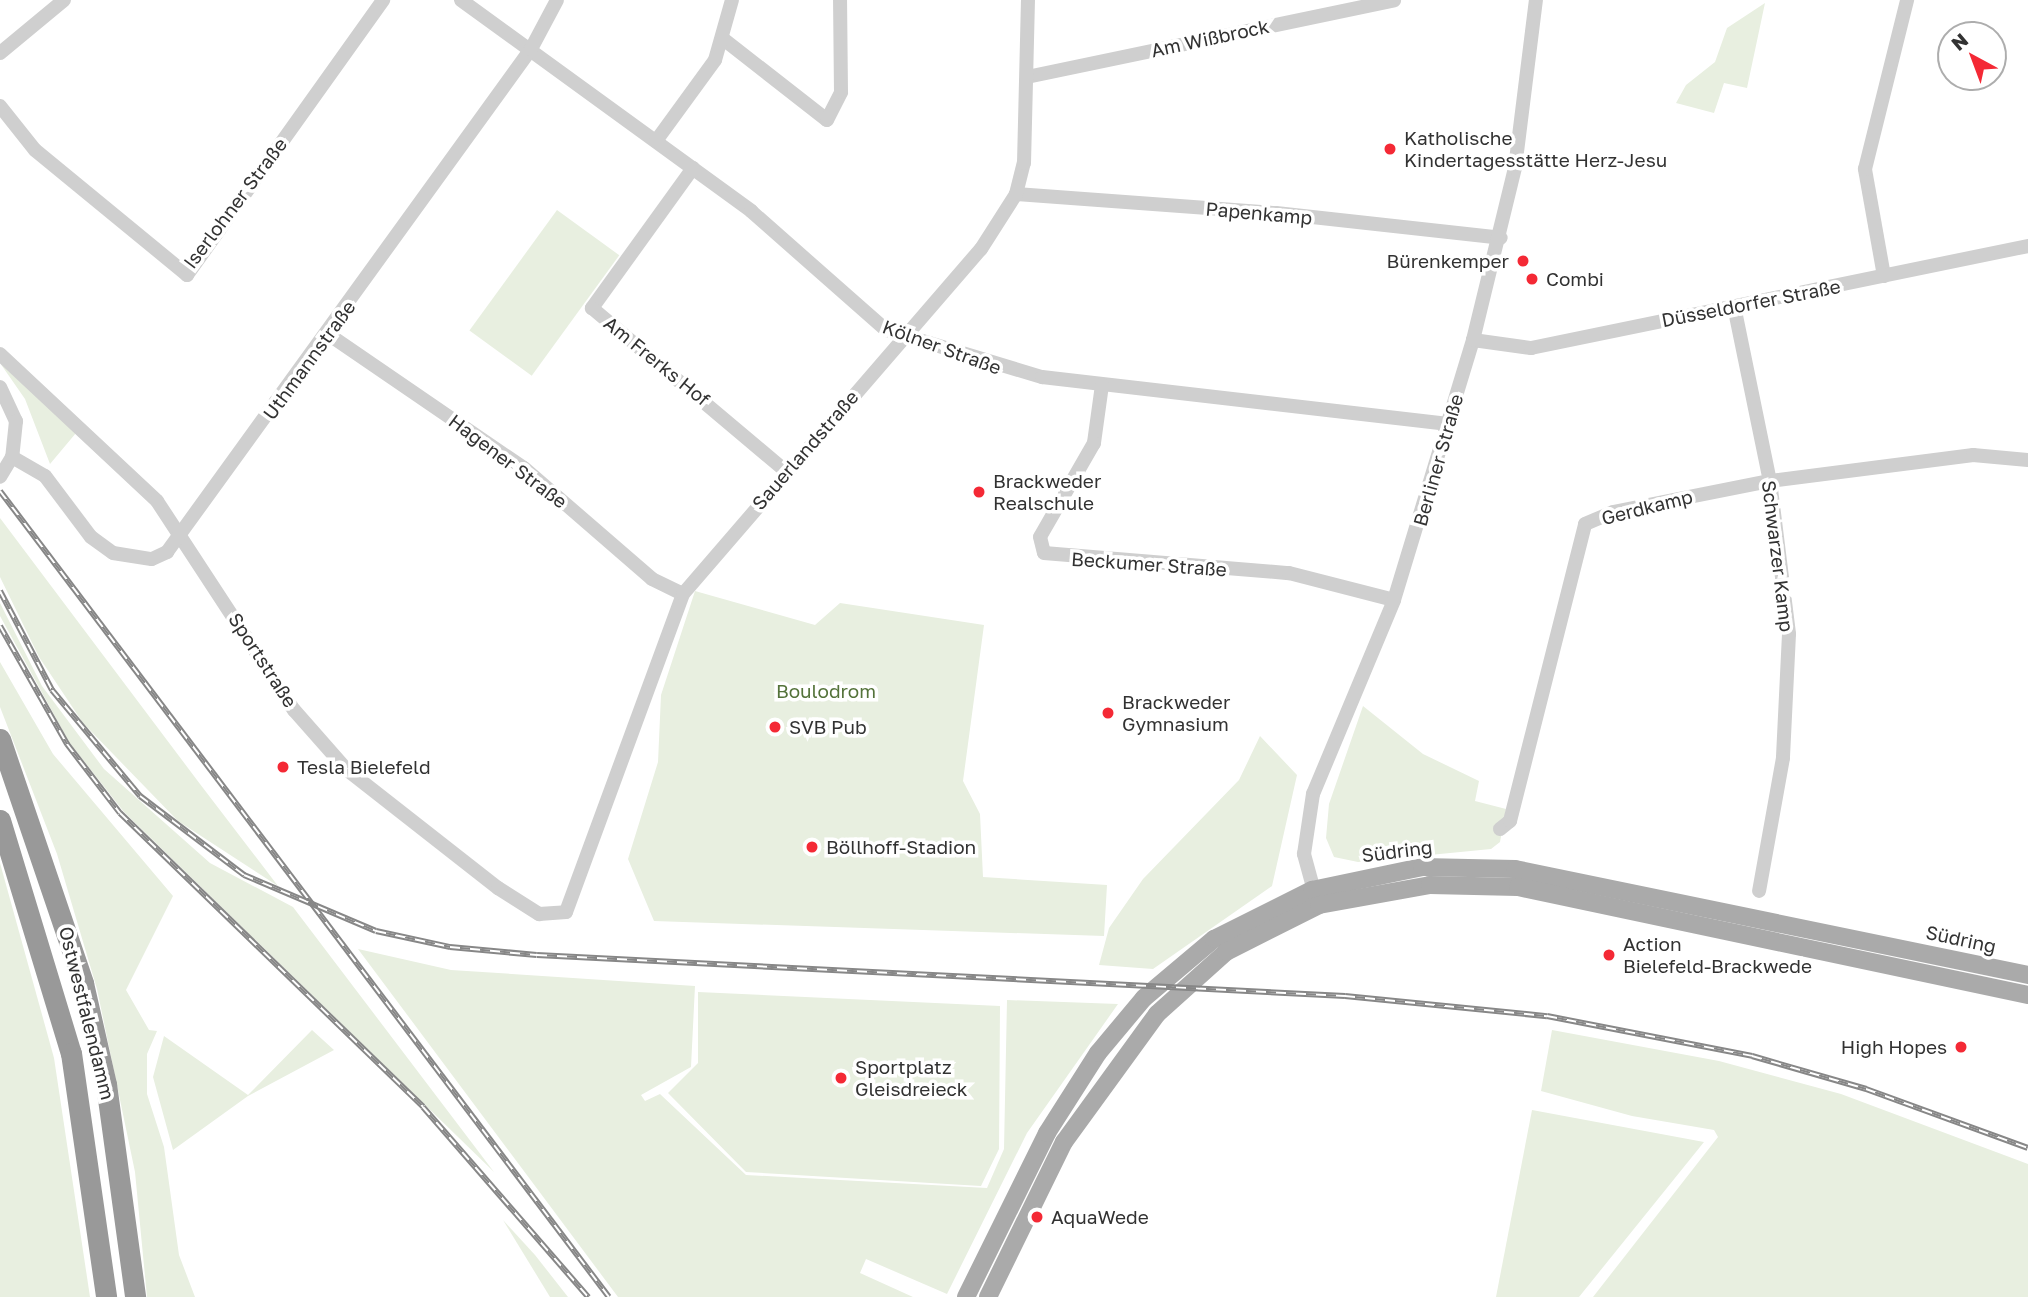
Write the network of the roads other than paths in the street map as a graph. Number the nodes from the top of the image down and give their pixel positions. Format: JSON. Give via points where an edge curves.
{"nodes":[{"id":1,"x":64,"y":0,"type":"edge"},
{"id":2,"x":383,"y":0,"type":"edge"},
{"id":3,"x":461,"y":0,"type":"edge"},
{"id":4,"x":557,"y":0,"type":"edge"},
{"id":5,"x":732,"y":0,"type":"edge"},
{"id":6,"x":840,"y":0,"type":"edge"},
{"id":7,"x":1028,"y":0,"type":"edge"},
{"id":8,"x":1394,"y":0,"type":"edge"},
{"id":9,"x":1536,"y":0,"type":"edge"},
{"id":10,"x":1907,"y":0,"type":"edge"},
{"id":11,"x":722,"y":38,"type":"junction"},
{"id":12,"x":531,"y":49,"type":"junction"},
{"id":13,"x":0,"y":53,"type":"edge"},
{"id":14,"x":1027,"y":76,"type":"junction"},
{"id":15,"x":0,"y":106,"type":"edge"},
{"id":16,"x":656,"y":141,"type":"junction"},
{"id":17,"x":692,"y":168,"type":"junction"},
{"id":18,"x":1016,"y":194,"type":"junction"},
{"id":19,"x":1501,"y":238,"type":"junction"},
{"id":20,"x":2028,"y":246,"type":"edge"},
{"id":21,"x":1884,"y":276,"type":"junction"},
{"id":22,"x":1734,"y":306,"type":"junction"},
{"id":23,"x":328,"y":334,"type":"junction"},
{"id":24,"x":904,"y":337,"type":"junction"},
{"id":25,"x":1473,"y":340,"type":"junction"},
{"id":26,"x":0,"y":354,"type":"edge"},
{"id":27,"x":1102,"y":385,"type":"junction"},
{"id":28,"x":0,"y":387,"type":"edge"},
{"id":29,"x":1448,"y":424,"type":"junction"},
{"id":30,"x":12,"y":457,"type":"junction"},
{"id":31,"x":2028,"y":460,"type":"edge"},
{"id":32,"x":787,"y":472,"type":"junction"},
{"id":33,"x":0,"y":477,"type":"edge"},
{"id":34,"x":1770,"y":481,"type":"junction"},
{"id":35,"x":183,"y":537,"type":"junction"},
{"id":36,"x":683,"y":594,"type":"junction"},
{"id":37,"x":1394,"y":600,"type":"junction"},
{"id":38,"x":0,"y":739,"type":"edge"},
{"id":39,"x":0,"y":820,"type":"edge"},
{"id":40,"x":1500,"y":829,"type":"dead end"},
{"id":41,"x":1759,"y":891,"type":"dead end"},
{"id":42,"x":1315,"y":898,"type":"junction"},
{"id":43,"x":566,"y":912,"type":"joint"},
{"id":44,"x":2028,"y":975,"type":"edge"},
{"id":45,"x":2028,"y":995,"type":"edge"},
{"id":46,"x":106,"y":1297,"type":"edge"},
{"id":47,"x":135,"y":1297,"type":"edge"},
{"id":48,"x":966,"y":1297,"type":"edge"},
{"id":49,"x":988,"y":1297,"type":"edge"}],
"edges":[{"from":1,"to":13,"type":"street"},
{"from":2,"to":15,"type":"street","name":"Iserlohner Straße","via":[[187,275],[36,150]]},
{"from":3,"to":12,"type":"street","name":"Kölner Straße"},
{"from":4,"to":12,"type":"street","name":"Uthmannstraße"},
{"from":5,"to":11,"type":"street"},
{"from":6,"to":11,"type":"street","via":[[841,92],[827,120]]},
{"from":7,"to":14,"type":"street","name":"Sauerlandstraße"},
{"from":8,"to":14,"type":"street","name":"Am Wißbrock"},
{"from":9,"to":19,"type":"street","name":"Berliner Straße"},
{"from":10,"to":21,"type":"street","via":[[1865,169]]},
{"from":11,"to":16,"type":"street","via":[[708,72]]},
{"from":12,"to":16,"type":"street","name":"Kölner Straße"},
{"from":12,"to":23,"type":"street","name":"Uthmannstraße"},
{"from":14,"to":18,"type":"street","name":"Sauerlandstraße","via":[[1024,163]]},
{"from":16,"to":17,"type":"street","name":"Kölner Straße"},
{"from":17,"to":24,"type":"street","name":"Kölner Straße","via":[[751,211],[864,315]]},
{"from":17,"to":32,"type":"street","name":"Am Frerks Hof","via":[[592,308]]},
{"from":18,"to":19,"type":"street","name":"Papenkamp","via":[[1276,213]]},
{"from":18,"to":24,"type":"street","name":"Sauerlandstraße","via":[[981,249]]},
{"from":19,"to":25,"type":"street","name":"Berliner Straße"},
{"from":20,"to":21,"type":"street","name":"Düsseldorfer Straße"},
{"from":21,"to":22,"type":"street","name":"Düsseldorfer Straße"},
{"from":22,"to":25,"type":"street","name":"Düsseldorfer Straße","via":[[1531,348]]},
{"from":22,"to":34,"type":"street","name":"Schwarzer Kamp"},
{"from":23,"to":35,"type":"street","name":"Uthmannstraße"},
{"from":23,"to":36,"type":"street","name":"Hagener Straße","via":[[524,468],[652,579]]},
{"from":24,"to":27,"type":"street","name":"Kölner Straße","via":[[1008,371]]},
{"from":24,"to":32,"type":"street","name":"Sauerlandstraße"},
{"from":25,"to":29,"type":"street","name":"Berliner Straße"},
{"from":26,"to":35,"type":"street","name":"Sportstraße","via":[[107,450]]},
{"from":27,"to":29,"type":"street","name":"Kölner Straße"},
{"from":27,"to":37,"type":"street","name":"Beckumer Straße","via":[[1094,443],[1040,537],[1044,553],[1289,573]]},
{"from":28,"to":30,"type":"street","via":[[16,422]]},
{"from":29,"to":37,"type":"street","name":"Berliner Straße"},
{"from":30,"to":33,"type":"street"},
{"from":30,"to":35,"type":"street","name":"Uthmannstraße","via":[[44,476],[91,537],[113,553],[152,559]]},
{"from":31,"to":34,"type":"street","name":"Gerdkamp","via":[[1973,456]]},
{"from":32,"to":36,"type":"street","name":"Sauerlandstraße"},
{"from":34,"to":40,"type":"street","name":"Gerdkamp","via":[[1613,512],[1585,524],[1519,790],[1510,821]]},
{"from":34,"to":41,"type":"street","name":"Schwarzer Kamp","via":[[1783,566],[1788,703]]},
{"from":35,"to":43,"type":"street","name":"Sportstraße","via":[[294,710],[346,769],[498,888],[539,914]]},
{"from":36,"to":43,"type":"street","name":"Sauerlandstraße"},
{"from":37,"to":42,"type":"street","name":"Berliner Straße","via":[[1312,794],[1304,854]]},
{"from":38,"to":47,"type":"highway","name":"Ostwestfalendamm","via":[[83,983],[106,1084]]},
{"from":39,"to":46,"type":"highway","name":"Ostwestfalendamm","via":[[71,1053]]},
{"from":42,"to":44,"type":"main road","name":"Südring","via":[[1422,867],[1516,869]]},
{"from":42,"to":45,"type":"main road","name":"Südring","via":[[1430,885],[1518,887]]},
{"from":42,"to":48,"type":"main road","name":"Südring","via":[[1214,939],[1144,998],[1098,1053],[1047,1133]]},
{"from":42,"to":49,"type":"main road","name":"Südring","via":[[1226,952],[1157,1014],[1064,1142]]}]}
